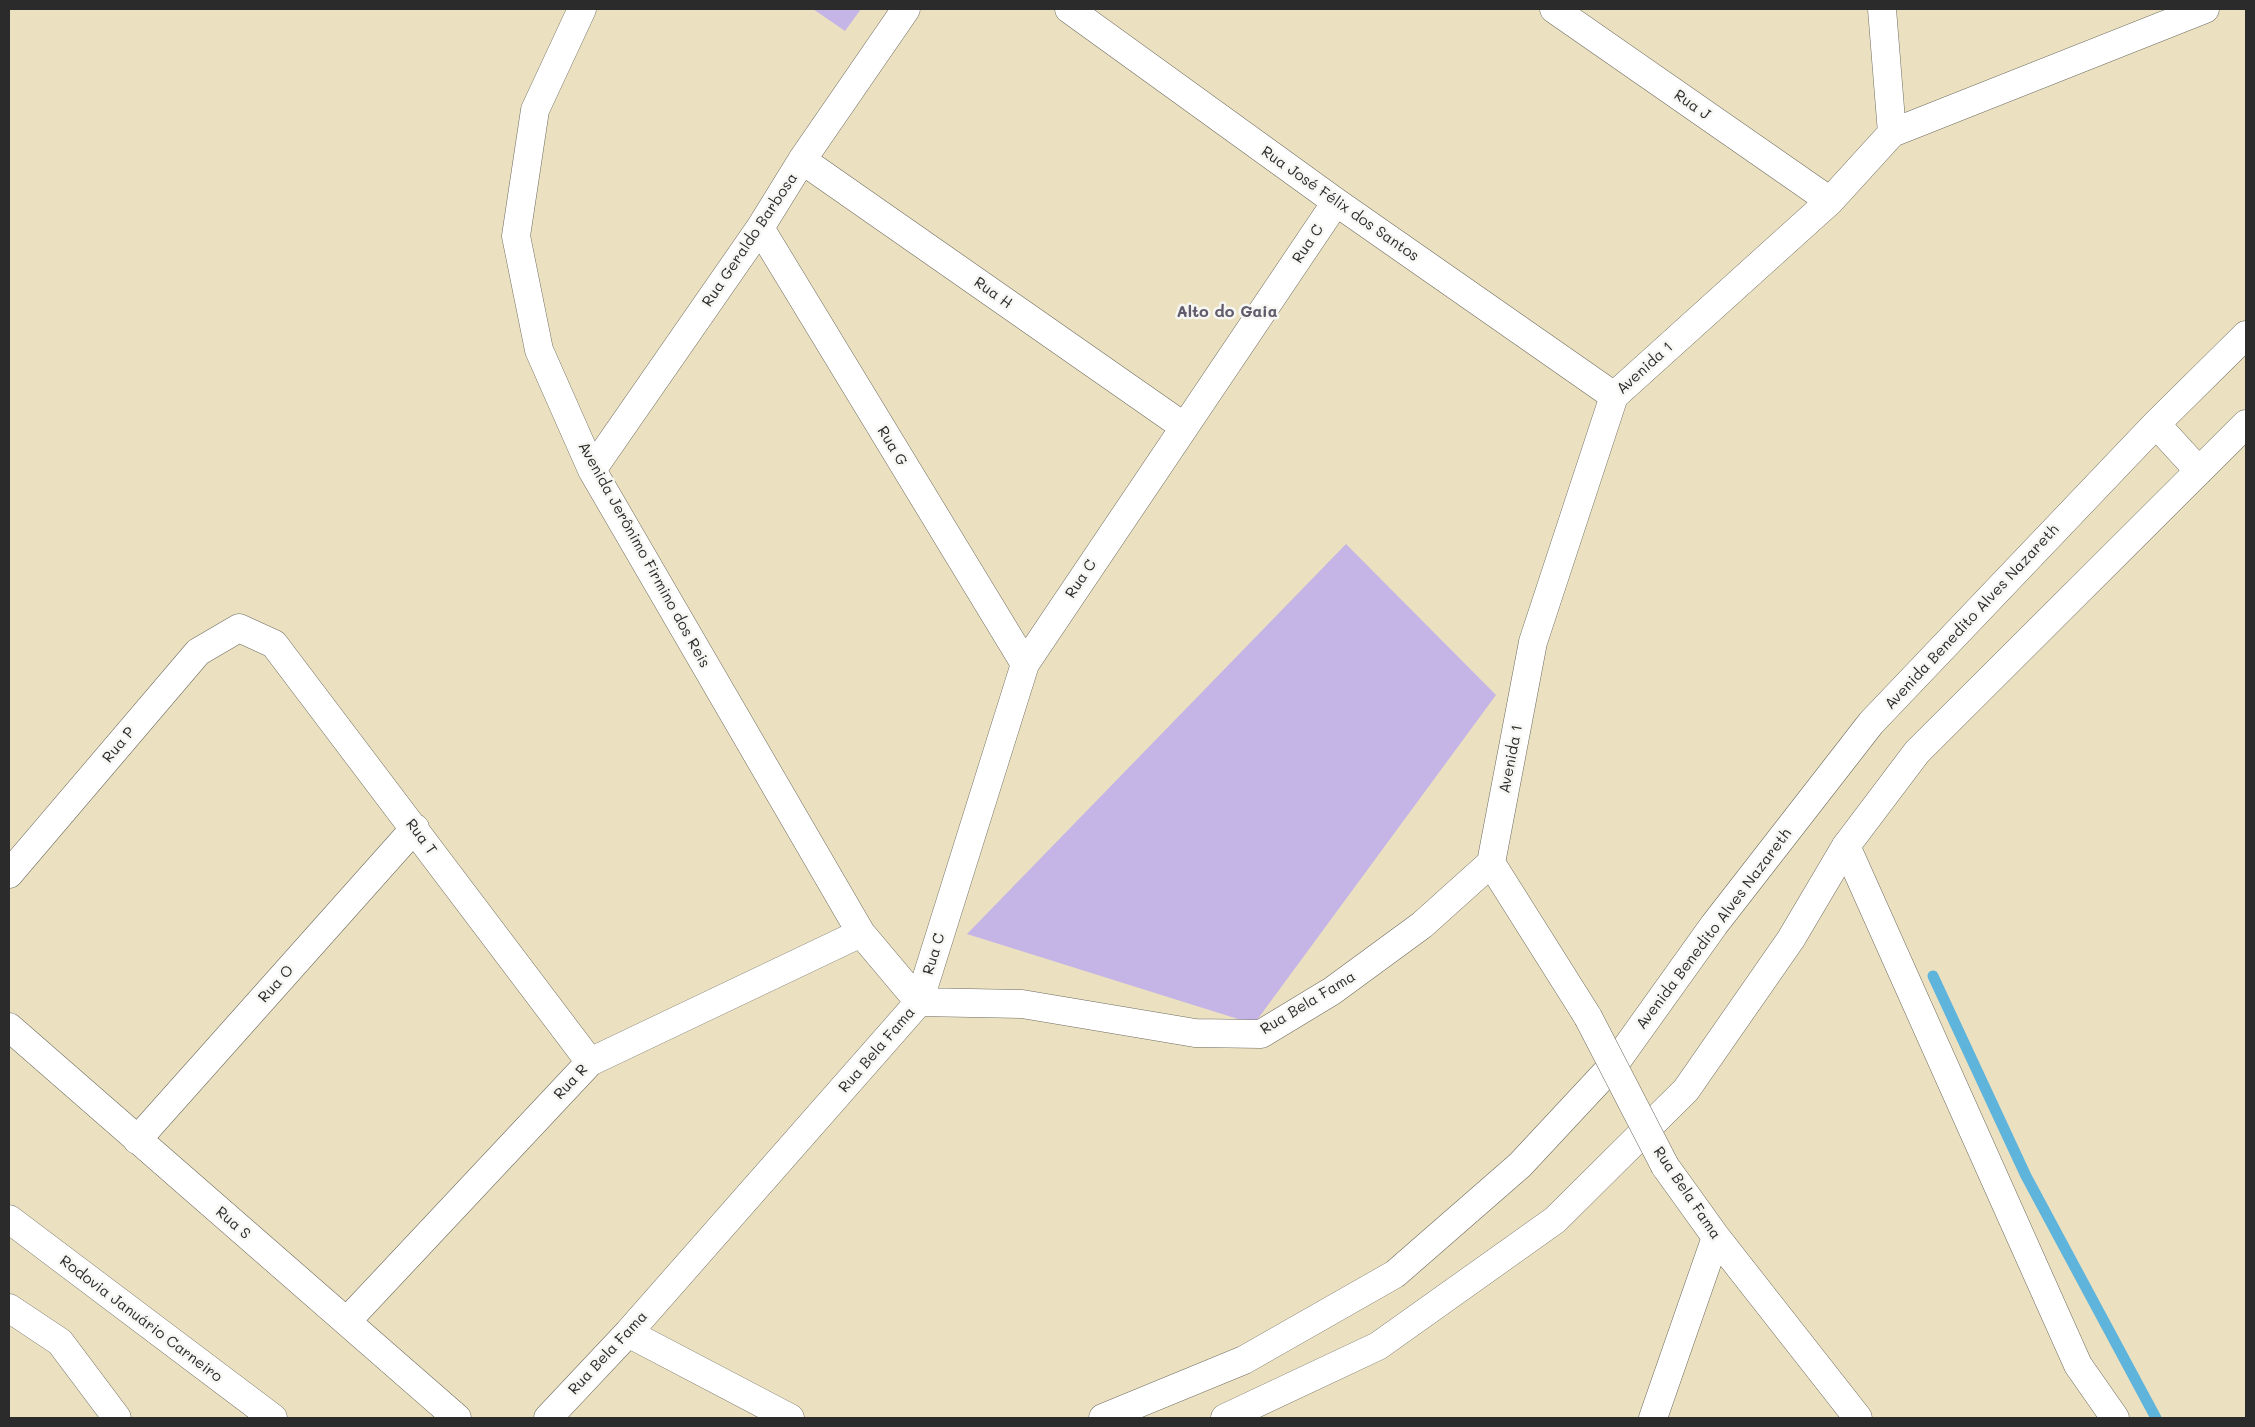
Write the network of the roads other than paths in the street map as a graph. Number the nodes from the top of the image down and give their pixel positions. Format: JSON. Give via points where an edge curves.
{"nodes":[{"id":1,"x":582,"y":9,"type":"edge"},
{"id":2,"x":906,"y":9,"type":"edge"},
{"id":3,"x":1068,"y":9,"type":"edge"},
{"id":4,"x":1554,"y":9,"type":"edge"},
{"id":5,"x":1882,"y":9,"type":"edge"},
{"id":6,"x":2205,"y":9,"type":"edge"},
{"id":7,"x":1892,"y":133,"type":"junction"},
{"id":8,"x":802,"y":160,"type":"junction"},
{"id":9,"x":1830,"y":201,"type":"junction"},
{"id":10,"x":1336,"y":202,"type":"junction"},
{"id":11,"x":760,"y":228,"type":"junction"},
{"id":12,"x":2246,"y":335,"type":"edge"},
{"id":13,"x":1614,"y":396,"type":"junction"},
{"id":14,"x":2156,"y":424,"type":"junction"},
{"id":15,"x":2246,"y":424,"type":"edge"},
{"id":16,"x":1183,"y":426,"type":"junction"},
{"id":17,"x":592,"y":470,"type":"junction"},
{"id":18,"x":2199,"y":471,"type":"junction"},
{"id":19,"x":239,"y":628,"type":"joint"},
{"id":20,"x":1025,"y":664,"type":"junction"},
{"id":21,"x":415,"y":828,"type":"junction"},
{"id":22,"x":1846,"y":846,"type":"junction"},
{"id":23,"x":1491,"y":863,"type":"junction"},
{"id":24,"x":9,"y":874,"type":"edge"},
{"id":25,"x":861,"y":933,"type":"junction"},
{"id":26,"x":919,"y":1002,"type":"junction"},
{"id":27,"x":9,"y":1027,"type":"edge"},
{"id":28,"x":590,"y":1062,"type":"junction"},
{"id":29,"x":137,"y":1140,"type":"junction"},
{"id":30,"x":9,"y":1219,"type":"edge"},
{"id":31,"x":1716,"y":1237,"type":"junction"},
{"id":32,"x":9,"y":1308,"type":"edge"},
{"id":33,"x":347,"y":1321,"type":"junction"},
{"id":34,"x":628,"y":1332,"type":"junction"},
{"id":35,"x":117,"y":1418,"type":"edge"},
{"id":36,"x":273,"y":1418,"type":"edge"},
{"id":37,"x":457,"y":1418,"type":"edge"},
{"id":38,"x":548,"y":1418,"type":"edge"},
{"id":39,"x":790,"y":1418,"type":"edge"},
{"id":40,"x":1103,"y":1418,"type":"edge"},
{"id":41,"x":1225,"y":1418,"type":"edge"},
{"id":42,"x":1653,"y":1418,"type":"edge"},
{"id":43,"x":1858,"y":1418,"type":"edge"},
{"id":44,"x":2115,"y":1418,"type":"edge"}],
"edges":[{"from":1,"to":17,"type":"street","name":"Avenida Jerônimo Firmino dos Reis","via":[[535,110],[516,236],[539,350]]},
{"from":2,"to":8,"type":"street","name":"Rua Geraldo Barbosa"},
{"from":3,"to":10,"type":"street","name":"Rua José Félix dos Santos"},
{"from":4,"to":9,"type":"street","name":"Rua J"},
{"from":5,"to":7,"type":"street"},
{"from":6,"to":7,"type":"street"},
{"from":7,"to":9,"type":"street","name":"Avenida 1"},
{"from":8,"to":11,"type":"street","name":"Rua Geraldo Barbosa"},
{"from":8,"to":16,"type":"street","name":"Rua H"},
{"from":9,"to":13,"type":"street","name":"Avenida 1"},
{"from":10,"to":13,"type":"street","name":"Rua José Félix dos Santos"},
{"from":10,"to":16,"type":"street","name":"Rua C"},
{"from":11,"to":17,"type":"street","name":"Rua Geraldo Barbosa"},
{"from":11,"to":20,"type":"street","name":"Rua G"},
{"from":12,"to":14,"type":"street","name":"Avenida Benedito Alves Nazareth"},
{"from":13,"to":23,"type":"street","name":"Avenida 1","via":[[1533,642]]},
{"from":14,"to":18,"type":"street"},
{"from":14,"to":40,"type":"street","name":"Avenida Benedito Alves Nazareth","via":[[1871,723],[1714,925],[1616,1062],[1520,1165],[1395,1274],[1244,1360]]},
{"from":15,"to":18,"type":"street"},
{"from":16,"to":20,"type":"street","name":"Rua C"},
{"from":17,"to":25,"type":"street","name":"Avenida Jerônimo Firmino dos Reis"},
{"from":18,"to":22,"type":"street","via":[[1917,752]]},
{"from":19,"to":21,"type":"street","name":"Rua T","via":[[274,644]]},
{"from":19,"to":24,"type":"street","name":"Rua P","via":[[198,652]]},
{"from":20,"to":26,"type":"street","name":"Rua C"},
{"from":21,"to":28,"type":"street","name":"Rua T"},
{"from":21,"to":29,"type":"street","name":"Rua O"},
{"from":22,"to":41,"type":"street","via":[[1791,939],[1686,1090],[1555,1220],[1378,1346]]},
{"from":22,"to":44,"type":"street","via":[[2078,1364]]},
{"from":23,"to":26,"type":"street","name":"Rua Bela Fama","via":[[1422,926],[1332,991],[1261,1034],[1195,1033],[1022,1004]]},
{"from":23,"to":31,"type":"street","name":"Rua Bela Fama","bridge":true,"via":[[1588,1017],[1666,1166]]},
{"from":25,"to":26,"type":"street","name":"Avenida Jerônimo Firmino dos Reis"},
{"from":25,"to":28,"type":"street","name":"Rua R"},
{"from":26,"to":34,"type":"street","name":"Rua Bela Fama"},
{"from":27,"to":29,"type":"street","name":"Rua S"},
{"from":28,"to":33,"type":"street","name":"Rua R"},
{"from":29,"to":33,"type":"street","name":"Rua S"},
{"from":30,"to":36,"type":"street","name":"Rodovia Januário Carneiro"},
{"from":31,"to":42,"type":"street"},
{"from":31,"to":43,"type":"street","name":"Rua Bela Fama"},
{"from":32,"to":35,"type":"street","via":[[60,1342]]},
{"from":33,"to":37,"type":"street","name":"Rua S"},
{"from":34,"to":38,"type":"street","name":"Rua Bela Fama"},
{"from":34,"to":39,"type":"street"}]}
